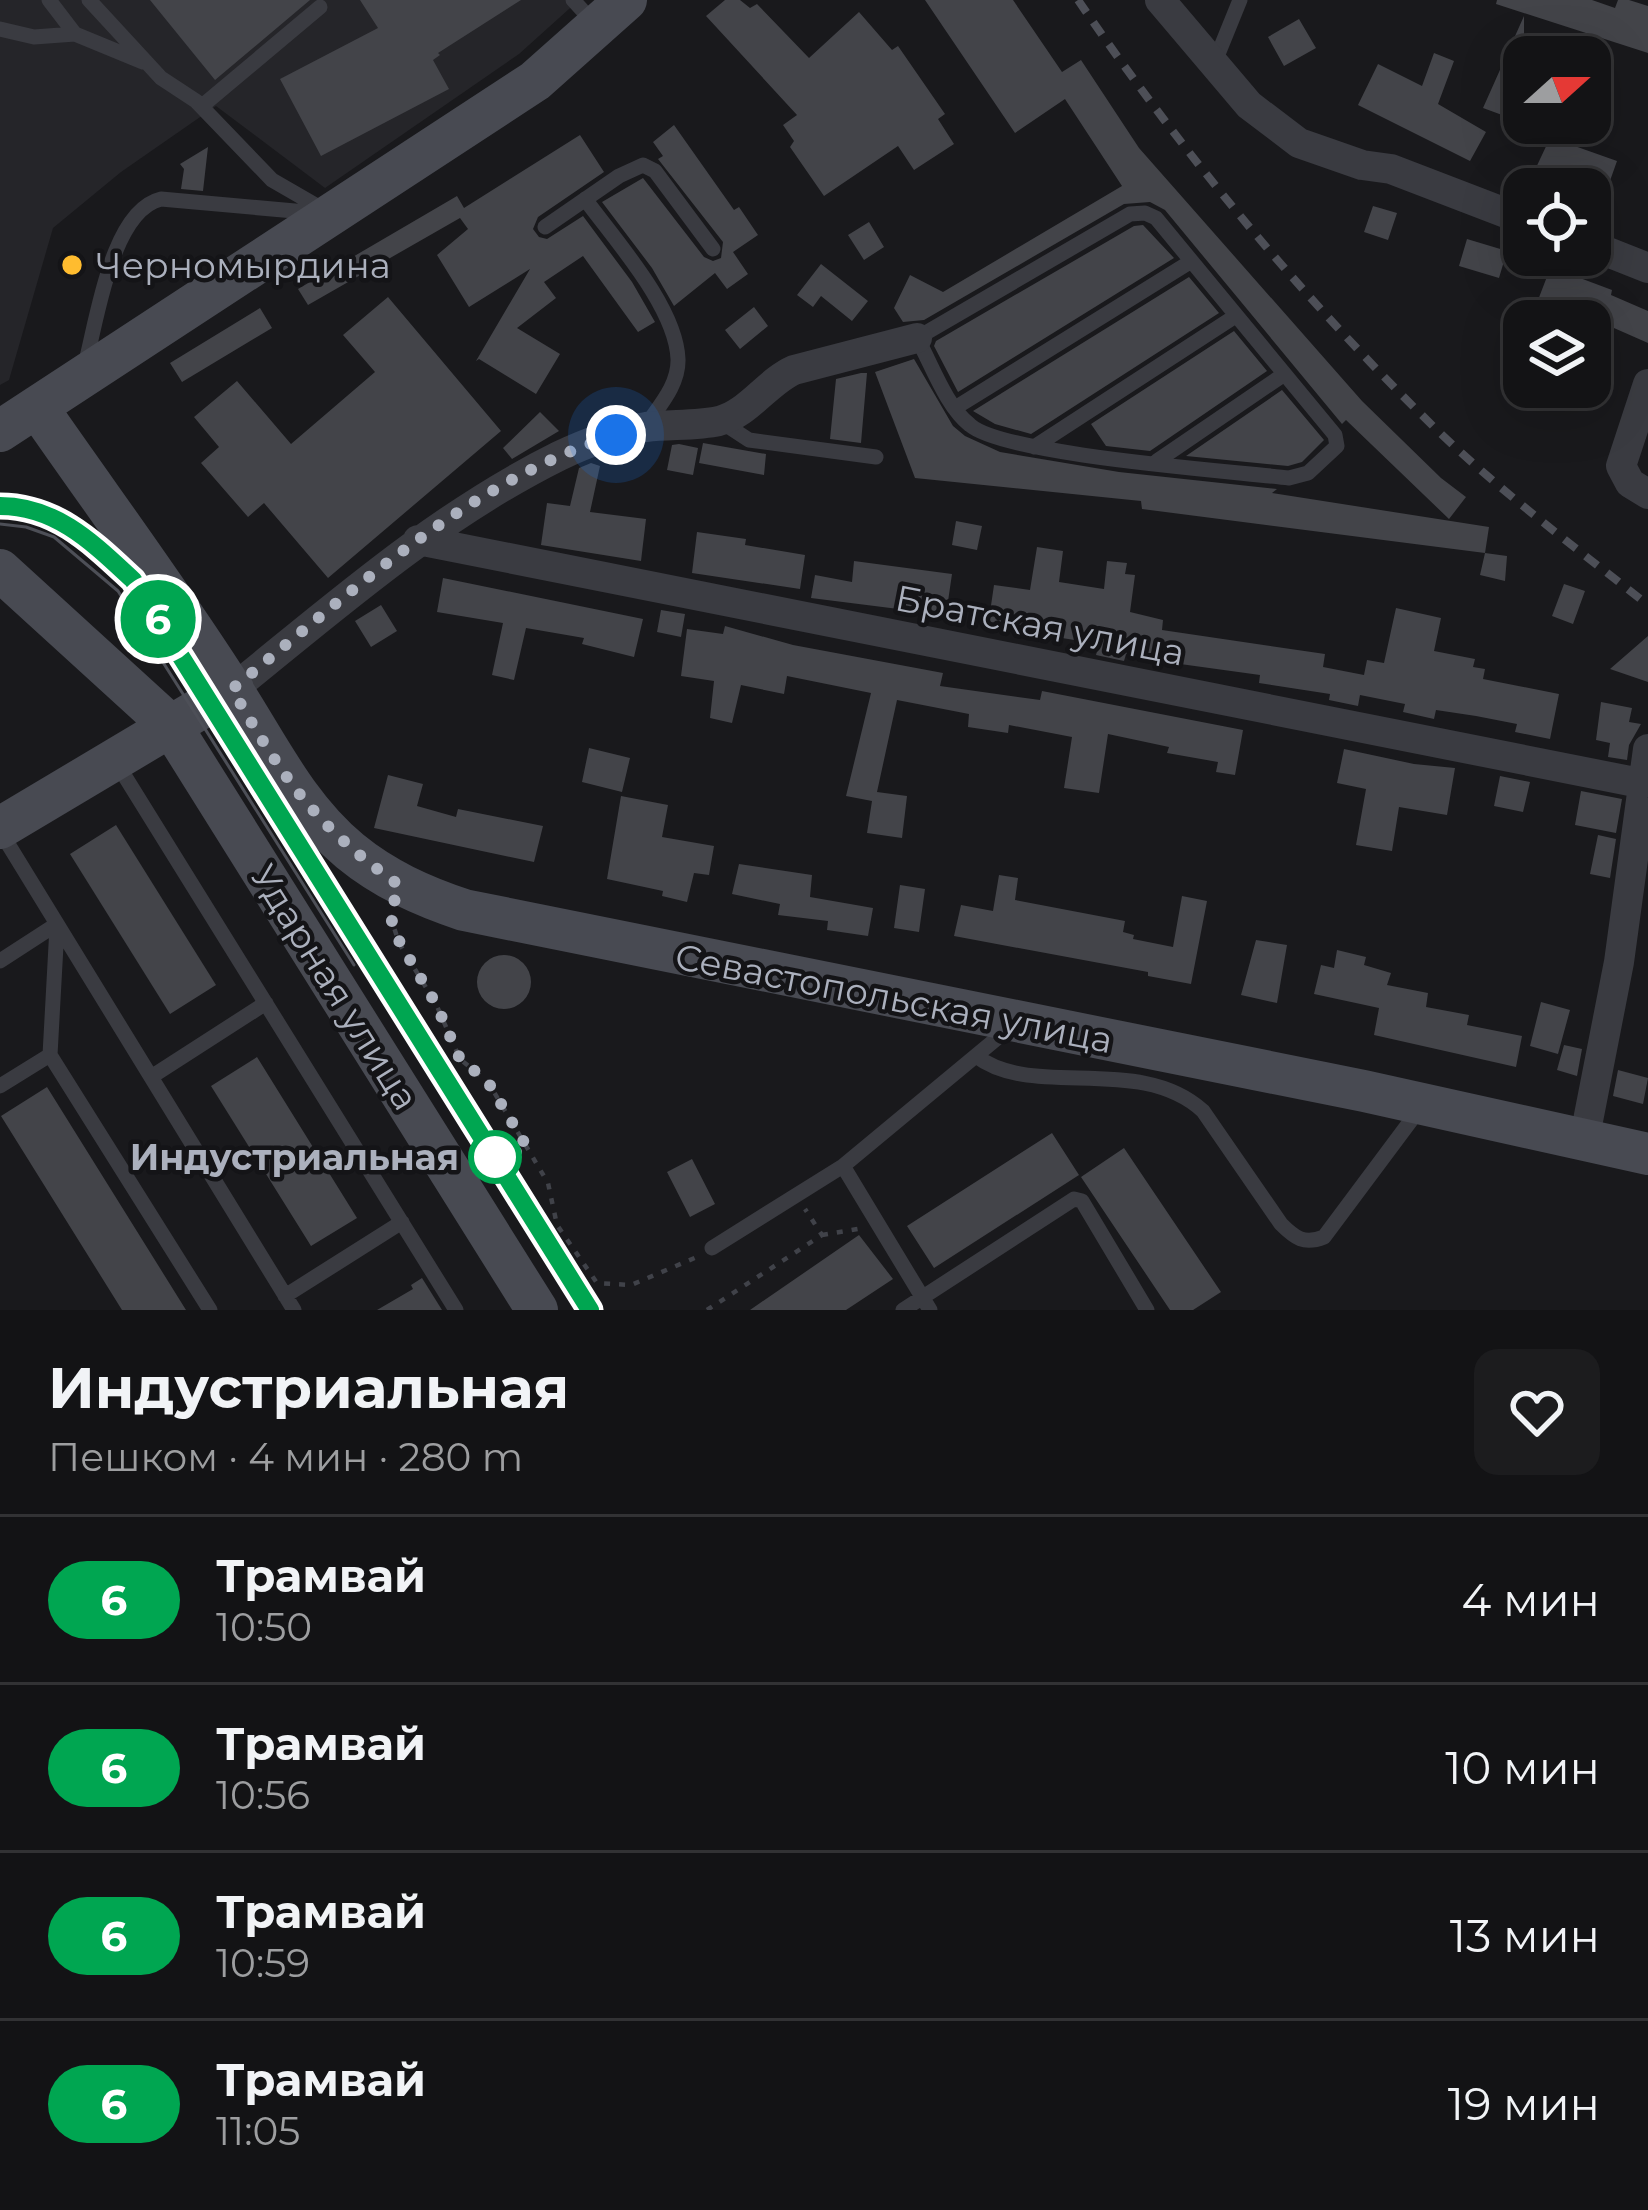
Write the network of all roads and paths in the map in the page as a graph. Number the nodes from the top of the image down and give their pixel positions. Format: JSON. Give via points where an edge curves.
{"nodes":[{"id":1,"x":49,"y":0,"type":"edge"},
{"id":2,"x":1160,"y":0,"type":"edge"},
{"id":3,"x":1240,"y":0,"type":"edge"},
{"id":4,"x":92,"y":1,"type":"edge"},
{"id":5,"x":320,"y":7,"type":"dead end"},
{"id":6,"x":599,"y":9,"type":"edge"},
{"id":7,"x":0,"y":29,"type":"edge"},
{"id":8,"x":75,"y":34,"type":"junction"},
{"id":9,"x":146,"y":63,"type":"junction"},
{"id":10,"x":1213,"y":66,"type":"junction"},
{"id":11,"x":202,"y":106,"type":"junction"},
{"id":12,"x":585,"y":199,"type":"junction"},
{"id":13,"x":1503,"y":212,"type":"edge"},
{"id":14,"x":332,"y":214,"type":"junction"},
{"id":15,"x":545,"y":227,"type":"dead end"},
{"id":16,"x":713,"y":250,"type":"dead end"},
{"id":17,"x":1611,"y":253,"type":"edge"},
{"id":18,"x":1190,"y":262,"type":"junction"},
{"id":19,"x":1648,"y":268,"type":"edge"},
{"id":20,"x":1234,"y":317,"type":"junction"},
{"id":21,"x":917,"y":338,"type":"junction"},
{"id":22,"x":1283,"y":375,"type":"junction"},
{"id":23,"x":82,"y":378,"type":"junction"},
{"id":24,"x":1648,"y":384,"type":"edge"},
{"id":25,"x":37,"y":407,"type":"junction"},
{"id":26,"x":956,"y":408,"type":"junction"},
{"id":27,"x":720,"y":421,"type":"junction"},
{"id":28,"x":644,"y":428,"type":"junction"},
{"id":29,"x":0,"y":431,"type":"edge"},
{"id":30,"x":1034,"y":447,"type":"junction"},
{"id":31,"x":876,"y":458,"type":"dead end"},
{"id":32,"x":1156,"y":462,"type":"junction"},
{"id":33,"x":1648,"y":494,"type":"edge"},
{"id":34,"x":418,"y":540,"type":"junction"},
{"id":35,"x":0,"y":570,"type":"edge"},
{"id":36,"x":232,"y":689,"type":"junction"},
{"id":37,"x":171,"y":726,"type":"junction"},
{"id":38,"x":1648,"y":749,"type":"edge"},
{"id":39,"x":114,"y":760,"type":"junction"},
{"id":40,"x":1644,"y":783,"type":"edge"},
{"id":41,"x":0,"y":830,"type":"edge"},
{"id":42,"x":399,"y":885,"type":"junction"},
{"id":43,"x":57,"y":924,"type":"junction"},
{"id":44,"x":0,"y":961,"type":"edge"},
{"id":45,"x":1633,"y":964,"type":"edge"},
{"id":46,"x":266,"y":1004,"type":"junction"},
{"id":47,"x":1015,"y":1023,"type":"junction"},
{"id":48,"x":50,"y":1055,"type":"junction"},
{"id":49,"x":976,"y":1055,"type":"junction"},
{"id":50,"x":151,"y":1077,"type":"junction"},
{"id":51,"x":0,"y":1086,"type":"edge"},
{"id":52,"x":1423,"y":1104,"type":"junction"},
{"id":53,"x":1584,"y":1141,"type":"junction"},
{"id":54,"x":1648,"y":1154,"type":"edge"},
{"id":55,"x":843,"y":1166,"type":"junction"},
{"id":56,"x":795,"y":1196,"type":"junction"},
{"id":57,"x":402,"y":1222,"type":"junction"},
{"id":58,"x":878,"y":1225,"type":"junction"},
{"id":59,"x":822,"y":1235,"type":"junction"},
{"id":60,"x":712,"y":1248,"type":"joint"},
{"id":61,"x":290,"y":1303,"type":"edge"},
{"id":62,"x":925,"y":1304,"type":"edge"},
{"id":63,"x":211,"y":1310,"type":"edge"},
{"id":64,"x":456,"y":1310,"type":"edge"},
{"id":65,"x":537,"y":1310,"type":"edge"},
{"id":66,"x":707,"y":1310,"type":"edge"},
{"id":67,"x":903,"y":1310,"type":"edge"},
{"id":68,"x":1147,"y":1310,"type":"edge"}],
"edges":[{"from":1,"to":8,"type":"lane"},
{"from":2,"to":10,"type":"street"},
{"from":3,"to":10,"type":"lane"},
{"from":4,"to":9,"type":"lane"},
{"from":5,"to":11,"type":"lane"},
{"from":6,"to":14,"type":"street","via":[[535,81]]},
{"from":7,"to":8,"type":"lane"},
{"from":8,"to":9,"type":"lane"},
{"from":9,"to":11,"type":"lane"},
{"from":10,"to":13,"type":"street","via":[[1299,143]]},
{"from":11,"to":14,"type":"lane","via":[[272,180]]},
{"from":12,"to":15,"type":"lane"},
{"from":12,"to":16,"type":"lane","via":[[648,166]]},
{"from":12,"to":28,"type":"lane","via":[[659,302],[673,336],[679,360],[672,388]]},
{"from":14,"to":23,"type":"street"},
{"from":14,"to":23,"type":"lane","via":[[149,201],[115,253]]},
{"from":17,"to":19,"type":"street"},
{"from":18,"to":20,"type":"lane"},
{"from":18,"to":21,"type":"lane","via":[[1156,218],[1130,214]]},
{"from":18,"to":26,"type":"lane"},
{"from":20,"to":22,"type":"lane"},
{"from":20,"to":30,"type":"lane"},
{"from":21,"to":26,"type":"lane"},
{"from":21,"to":27,"type":"street","via":[[794,370]]},
{"from":22,"to":32,"type":"lane"},
{"from":22,"to":32,"type":"lane","via":[[1335,435],[1336,446],[1308,473],[1289,478]]},
{"from":23,"to":25,"type":"street"},
{"from":24,"to":33,"type":"street","via":[[1621,466]]},
{"from":25,"to":29,"type":"street"},
{"from":25,"to":36,"type":"street","name":"Севастопольская улица"},
{"from":26,"to":30,"type":"lane","via":[[988,437]]},
{"from":27,"to":28,"type":"street"},
{"from":27,"to":31,"type":"lane","via":[[749,440]]},
{"from":28,"to":34,"type":"street","via":[[562,454]]},
{"from":30,"to":32,"type":"lane"},
{"from":34,"to":36,"type":"street"},
{"from":34,"to":40,"type":"street","name":"Братская улица"},
{"from":35,"to":37,"type":"street","name":"Ударная улица"},
{"from":36,"to":37,"type":"street"},
{"from":36,"to":42,"type":"street","name":"Севастопольская улица","via":[[306,805],[349,850]]},
{"from":37,"to":39,"type":"street"},
{"from":37,"to":65,"type":"street","name":"Ударная улица"},
{"from":38,"to":40,"type":"street"},
{"from":39,"to":41,"type":"street"},
{"from":39,"to":46,"type":"lane"},
{"from":40,"to":45,"type":"street"},
{"from":41,"to":43,"type":"lane"},
{"from":42,"to":47,"type":"street","name":"Севастопольская улица","via":[[464,910]]},
{"from":42,"to":60,"type":"path","via":[[390,916],[400,943],[460,1059],[488,1082],[548,1183],[557,1225],[597,1283],[632,1286]]},
{"from":43,"to":44,"type":"lane"},
{"from":43,"to":48,"type":"lane"},
{"from":43,"to":50,"type":"lane"},
{"from":45,"to":53,"type":"street"},
{"from":46,"to":50,"type":"lane"},
{"from":46,"to":57,"type":"lane"},
{"from":47,"to":49,"type":"lane"},
{"from":47,"to":52,"type":"street","name":"Севастопольская улица"},
{"from":48,"to":51,"type":"lane"},
{"from":48,"to":63,"type":"lane"},
{"from":49,"to":52,"type":"lane","via":[[1002,1072],[1135,1082],[1191,1100],[1281,1224],[1311,1242],[1324,1237]]},
{"from":49,"to":55,"type":"lane"},
{"from":50,"to":61,"type":"lane"},
{"from":52,"to":53,"type":"street","name":"Севастопольская улица"},
{"from":53,"to":54,"type":"street","name":"Севастопольская улица"},
{"from":55,"to":56,"type":"lane"},
{"from":55,"to":58,"type":"lane"},
{"from":56,"to":59,"type":"path"},
{"from":56,"to":60,"type":"lane"},
{"from":57,"to":61,"type":"lane"},
{"from":57,"to":64,"type":"lane"},
{"from":58,"to":59,"type":"path"},
{"from":58,"to":62,"type":"lane"},
{"from":59,"to":66,"type":"path"},
{"from":62,"to":67,"type":"lane"},
{"from":62,"to":68,"type":"lane","via":[[1074,1199]]}]}
